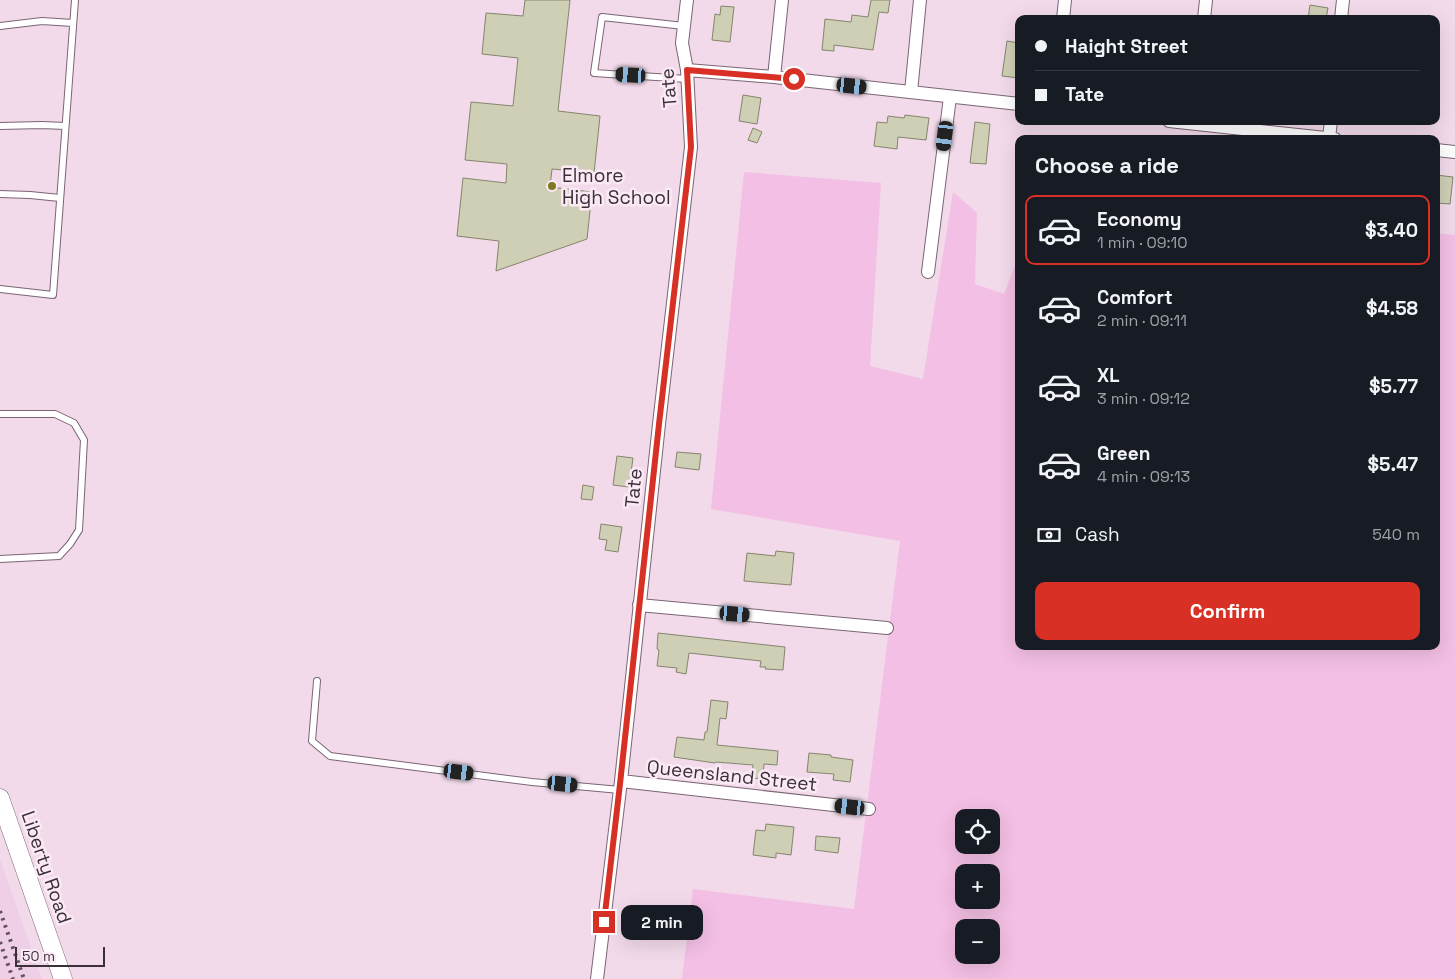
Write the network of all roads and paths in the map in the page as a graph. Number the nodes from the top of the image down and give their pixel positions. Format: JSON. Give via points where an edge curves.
{"nodes":[{"id":1,"x":75,"y":0,"type":"edge"},
{"id":2,"x":687,"y":0,"type":"edge"},
{"id":3,"x":782,"y":0,"type":"edge"},
{"id":4,"x":920,"y":0,"type":"edge"},
{"id":5,"x":1065,"y":0,"type":"edge"},
{"id":6,"x":1206,"y":0,"type":"edge"},
{"id":7,"x":1343,"y":0,"type":"edge"},
{"id":8,"x":1063,"y":15,"type":"edge"},
{"id":9,"x":1204,"y":15,"type":"edge"},
{"id":10,"x":1341,"y":15,"type":"edge"},
{"id":11,"x":73,"y":23,"type":"junction"},
{"id":12,"x":0,"y":26,"type":"edge"},
{"id":13,"x":684,"y":26,"type":"junction"},
{"id":14,"x":687,"y":74,"type":"junction"},
{"id":15,"x":774,"y":77,"type":"junction"},
{"id":16,"x":911,"y":92,"type":"junction"},
{"id":17,"x":950,"y":97,"type":"junction"},
{"id":18,"x":1015,"y":104,"type":"edge"},
{"id":19,"x":1218,"y":125,"type":"edge"},
{"id":20,"x":0,"y":126,"type":"edge"},
{"id":21,"x":65,"y":126,"type":"junction"},
{"id":22,"x":1304,"y":135,"type":"edge"},
{"id":23,"x":1440,"y":150,"type":"edge"},
{"id":24,"x":1455,"y":152,"type":"edge"},
{"id":25,"x":0,"y":194,"type":"edge"},
{"id":26,"x":60,"y":198,"type":"junction"},
{"id":27,"x":928,"y":272,"type":"dead end"},
{"id":28,"x":0,"y":289,"type":"edge"},
{"id":29,"x":0,"y":414,"type":"edge"},
{"id":30,"x":0,"y":560,"type":"edge"},
{"id":31,"x":639,"y":605,"type":"junction"},
{"id":32,"x":887,"y":628,"type":"dead end"},
{"id":33,"x":318,"y":680,"type":"dead end"},
{"id":34,"x":620,"y":786,"type":"junction"},
{"id":35,"x":0,"y":798,"type":"edge"},
{"id":36,"x":869,"y":809,"type":"dead end"},
{"id":37,"x":63,"y":979,"type":"edge"},
{"id":38,"x":597,"y":979,"type":"edge"}],
"edges":[{"from":1,"to":11,"type":"lane"},
{"from":2,"to":13,"type":"street","name":"Tate"},
{"from":3,"to":15,"type":"street"},
{"from":4,"to":16,"type":"street"},
{"from":5,"to":8,"type":"street"},
{"from":6,"to":9,"type":"street"},
{"from":7,"to":10,"type":"street"},
{"from":11,"to":12,"type":"lane","via":[[42,21]]},
{"from":11,"to":21,"type":"lane"},
{"from":13,"to":14,"type":"street","name":"Tate","via":[[682,44]]},
{"from":13,"to":14,"type":"lane","via":[[602,17],[594,73]]},
{"from":14,"to":15,"type":"street"},
{"from":14,"to":31,"type":"street","name":"Tate","via":[[691,147]]},
{"from":15,"to":16,"type":"street"},
{"from":16,"to":17,"type":"street"},
{"from":17,"to":18,"type":"street"},
{"from":17,"to":27,"type":"street"},
{"from":19,"to":22,"type":"street"},
{"from":20,"to":21,"type":"lane"},
{"from":21,"to":26,"type":"lane"},
{"from":23,"to":24,"type":"street"},
{"from":25,"to":26,"type":"lane"},
{"from":26,"to":28,"type":"lane","via":[[53,295]]},
{"from":29,"to":30,"type":"lane","via":[[55,414],[74,423],[84,440],[79,530],[70,544],[59,556]]},
{"from":31,"to":32,"type":"street"},
{"from":31,"to":34,"type":"street","name":"Tate"},
{"from":33,"to":34,"type":"lane","via":[[312,741],[330,756],[532,782]]},
{"from":34,"to":36,"type":"street","name":"Queensland Street"},
{"from":34,"to":38,"type":"street","name":"Tate"},
{"from":35,"to":37,"type":"main road","name":"Liberty Road"}]}
